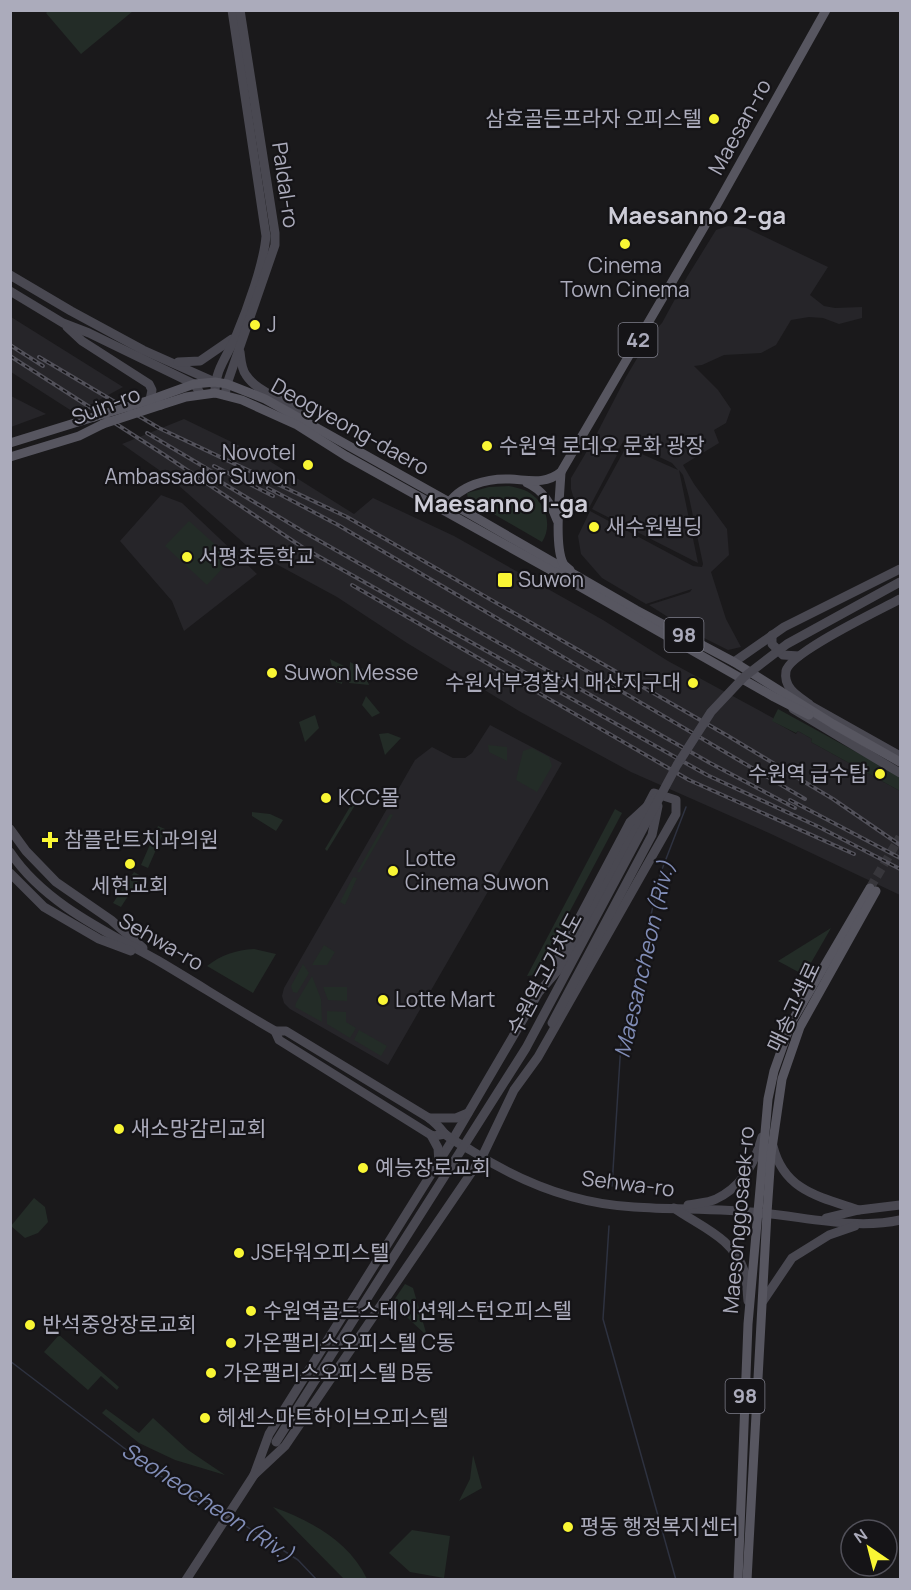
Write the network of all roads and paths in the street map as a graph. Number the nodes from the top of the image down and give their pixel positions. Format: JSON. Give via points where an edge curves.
{"nodes":[{"id":1,"x":232,"y":10,"type":"edge"},
{"id":2,"x":240,"y":10,"type":"edge"},
{"id":3,"x":826,"y":10,"type":"edge"},
{"id":4,"x":10,"y":275,"type":"edge"},
{"id":5,"x":10,"y":291,"type":"edge"},
{"id":6,"x":63,"y":323,"type":"junction"},
{"id":7,"x":236,"y":335,"type":"junction"},
{"id":8,"x":240,"y":349,"type":"junction"},
{"id":9,"x":172,"y":362,"type":"junction"},
{"id":10,"x":214,"y":382,"type":"junction"},
{"id":11,"x":194,"y":384,"type":"junction"},
{"id":12,"x":227,"y":384,"type":"junction"},
{"id":13,"x":201,"y":394,"type":"junction"},
{"id":14,"x":220,"y":394,"type":"junction"},
{"id":15,"x":150,"y":400,"type":"junction"},
{"id":16,"x":306,"y":421,"type":"junction"},
{"id":17,"x":10,"y":443,"type":"edge"},
{"id":18,"x":10,"y":457,"type":"edge"},
{"id":19,"x":561,"y":472,"type":"junction"},
{"id":20,"x":520,"y":480,"type":"junction"},
{"id":21,"x":447,"y":507,"type":"junction"},
{"id":22,"x":559,"y":529,"type":"junction"},
{"id":23,"x":546,"y":563,"type":"junction"},
{"id":24,"x":900,"y":569,"type":"edge"},
{"id":25,"x":575,"y":576,"type":"junction"},
{"id":26,"x":900,"y":582,"type":"edge"},
{"id":27,"x":900,"y":599,"type":"edge"},
{"id":28,"x":772,"y":635,"type":"junction"},
{"id":29,"x":799,"y":656,"type":"junction"},
{"id":30,"x":734,"y":662,"type":"junction"},
{"id":31,"x":788,"y":701,"type":"junction"},
{"id":32,"x":809,"y":704,"type":"junction"},
{"id":33,"x":900,"y":756,"type":"edge"},
{"id":34,"x":900,"y":764,"type":"edge"},
{"id":35,"x":900,"y":773,"type":"edge"},
{"id":36,"x":660,"y":795,"type":"junction"},
{"id":37,"x":10,"y":830,"type":"edge"},
{"id":38,"x":10,"y":852,"type":"edge"},
{"id":39,"x":10,"y":873,"type":"edge"},
{"id":40,"x":873,"y":889,"type":"joint"},
{"id":41,"x":156,"y":960,"type":"junction"},
{"id":42,"x":539,"y":992,"type":"junction"},
{"id":43,"x":275,"y":1031,"type":"junction"},
{"id":44,"x":514,"y":1090,"type":"junction"},
{"id":45,"x":469,"y":1112,"type":"junction"},
{"id":46,"x":429,"y":1118,"type":"junction"},
{"id":47,"x":765,"y":1130,"type":"junction"},
{"id":48,"x":431,"y":1135,"type":"junction"},
{"id":49,"x":449,"y":1136,"type":"junction"},
{"id":50,"x":772,"y":1146,"type":"junction"},
{"id":51,"x":482,"y":1157,"type":"junction"},
{"id":52,"x":439,"y":1163,"type":"junction"},
{"id":53,"x":900,"y":1205,"type":"edge"},
{"id":54,"x":674,"y":1208,"type":"junction"},
{"id":55,"x":859,"y":1210,"type":"junction"},
{"id":56,"x":762,"y":1213,"type":"junction"},
{"id":57,"x":820,"y":1219,"type":"junction"},
{"id":58,"x":900,"y":1220,"type":"edge"},
{"id":59,"x":861,"y":1225,"type":"junction"},
{"id":60,"x":763,"y":1301,"type":"junction"},
{"id":61,"x":749,"y":1312,"type":"junction"},
{"id":62,"x":254,"y":1475,"type":"junction"},
{"id":63,"x":186,"y":1580,"type":"edge"},
{"id":64,"x":738,"y":1580,"type":"edge"},
{"id":65,"x":747,"y":1580,"type":"edge"}],
"edges":[{"from":1,"to":7,"type":"main road","name":"Paldal-ro","via":[[266,236],[264,254]]},
{"from":2,"to":8,"type":"main road","name":"Paldal-ro","via":[[275,245]]},
{"from":3,"to":19,"type":"main road","name":"Maesan-ro","number":"42"},
{"from":4,"to":9,"type":"main road","name":"Deogyeong-daero","via":[[79,316]]},
{"from":5,"to":6,"type":"main road"},
{"from":6,"to":11,"type":"main road"},
{"from":6,"to":15,"type":"main road","via":[[82,341],[150,384]]},
{"from":7,"to":9,"type":"main road","via":[[200,361]]},
{"from":7,"to":10,"type":"main road","name":"Paldal-ro"},
{"from":8,"to":12,"type":"main road","name":"Paldal-ro"},
{"from":8,"to":16,"type":"main road","via":[[246,375],[298,410]]},
{"from":9,"to":10,"type":"main road","name":"Deogyeong-daero"},
{"from":10,"to":11,"type":"main road","name":"Suin-ro"},
{"from":10,"to":12,"type":"main road","name":"Deogyeong-daero"},
{"from":10,"to":14,"type":"main road"},
{"from":11,"to":13,"type":"main road"},
{"from":11,"to":15,"type":"main road","name":"Suin-ro"},
{"from":12,"to":14,"type":"main road","name":"Paldal-ro"},
{"from":12,"to":16,"type":"main road","name":"Deogyeong-daero"},
{"from":13,"to":14,"type":"main road","name":"Suin-ro"},
{"from":13,"to":18,"type":"main road","name":"Suin-ro","bridge":true},
{"from":14,"to":21,"type":"main road","name":"Deogyeong-daero","via":[[297,425],[346,456]]},
{"from":15,"to":17,"type":"main road","name":"Suin-ro","bridge":true},
{"from":16,"to":21,"type":"main road","name":"Deogyeong-daero"},
{"from":19,"to":20,"type":"main road","via":[[546,481]]},
{"from":19,"to":22,"type":"main road","number":"42"},
{"from":20,"to":21,"type":"main road","via":[[497,480],[468,487]]},
{"from":20,"to":22,"type":"main road","via":[[539,489]]},
{"from":21,"to":23,"type":"main road","name":"Deogyeong-daero"},
{"from":22,"to":23,"type":"main road","number":"42","via":[[558,543]]},
{"from":22,"to":25,"type":"main road","via":[[563,563]]},
{"from":23,"to":25,"type":"main road","name":"Deogyeong-daero"},
{"from":23,"to":31,"type":"main road","name":"Deogyeong-daero","number":"98"},
{"from":24,"to":28,"type":"main road"},
{"from":25,"to":30,"type":"main road","name":"Deogyeong-daero","number":"98"},
{"from":26,"to":36,"type":"main road","name":"수원역고가차도","bridge":true,"via":[[787,644],[744,677],[711,712]]},
{"from":27,"to":29,"type":"main road"},
{"from":28,"to":29,"type":"main road","via":[[771,644],[783,655]]},
{"from":28,"to":30,"type":"main road"},
{"from":29,"to":32,"type":"main road","via":[[789,664],[786,678],[792,692]]},
{"from":30,"to":31,"type":"main road","name":"Deogyeong-daero","number":"98"},
{"from":31,"to":32,"type":"main road","name":"Deogyeong-daero"},
{"from":31,"to":34,"type":"main road","name":"Deogyeong-daero","number":"98"},
{"from":31,"to":35,"type":"main road","via":[[800,715]]},
{"from":32,"to":33,"type":"main road","name":"Deogyeong-daero"},
{"from":36,"to":42,"type":"main road","bridge":true,"via":[[630,822]]},
{"from":36,"to":44,"type":"main road","bridge":true,"via":[[652,835]]},
{"from":36,"to":62,"type":"main road","name":"수원역고가차도","bridge":true,"via":[[526,1048]]},
{"from":37,"to":41,"type":"main road","via":[[56,882],[111,920]]},
{"from":38,"to":41,"type":"main road","name":"Sehwa-ro","via":[[51,896]]},
{"from":39,"to":41,"type":"main road","via":[[44,907],[99,939]]},
{"from":40,"to":47,"type":"main road","name":"Maesonggosaek-ro","number":"98","via":[[791,1023],[774,1071]]},
{"from":40,"to":50,"type":"main road","name":"매송고색로","via":[[800,1027],[782,1079]]},
{"from":41,"to":43,"type":"main road","name":"Sehwa-ro"},
{"from":42,"to":44,"type":"main road","via":[[565,962],[654,793],[676,800],[676,814],[538,1057]]},
{"from":42,"to":45,"type":"main road"},
{"from":43,"to":46,"type":"main road","name":"Sehwa-ro","via":[[286,1031]]},
{"from":43,"to":48,"type":"main road","name":"Sehwa-ro","via":[[279,1040]]},
{"from":44,"to":51,"type":"main road"},
{"from":45,"to":46,"type":"main road","via":[[456,1118]]},
{"from":45,"to":49,"type":"main road"},
{"from":46,"to":49,"type":"main road","name":"Sehwa-ro"},
{"from":47,"to":54,"type":"main road","via":[[757,1156],[738,1184],[715,1200]]},
{"from":47,"to":56,"type":"main road","name":"Maesonggosaek-ro","number":"98"},
{"from":48,"to":49,"type":"main road"},
{"from":48,"to":52,"type":"main road","via":[[438,1148]]},
{"from":49,"to":51,"type":"main road","name":"Sehwa-ro"},
{"from":49,"to":52,"type":"main road"},
{"from":50,"to":55,"type":"main road","via":[[777,1163],[796,1184],[809,1193]]},
{"from":50,"to":56,"type":"main road","name":"매송고색로"},
{"from":51,"to":54,"type":"main road","name":"Sehwa-ro","via":[[534,1184],[589,1201]]},
{"from":51,"to":62,"type":"main road","via":[[285,1446]]},
{"from":52,"to":62,"type":"main road","via":[[269,1434]]},
{"from":53,"to":55,"type":"main road","name":"Sehwa-ro"},
{"from":54,"to":56,"type":"main road","name":"Sehwa-ro"},
{"from":54,"to":61,"type":"main road","via":[[728,1244],[745,1274]]},
{"from":55,"to":57,"type":"main road","name":"Sehwa-ro"},
{"from":56,"to":57,"type":"main road","name":"Sehwa-ro"},
{"from":56,"to":60,"type":"main road","name":"매송고색로"},
{"from":56,"to":61,"type":"main road","name":"Maesonggosaek-ro","number":"98"},
{"from":57,"to":59,"type":"main road","name":"Sehwa-ro"},
{"from":58,"to":59,"type":"main road","name":"Sehwa-ro"},
{"from":59,"to":60,"type":"main road","via":[[829,1235],[792,1258]]},
{"from":60,"to":65,"type":"main road","name":"매송고색로"},
{"from":61,"to":64,"type":"main road","name":"Maesonggosaek-ro","number":"98"},
{"from":62,"to":63,"type":"main road"}]}
